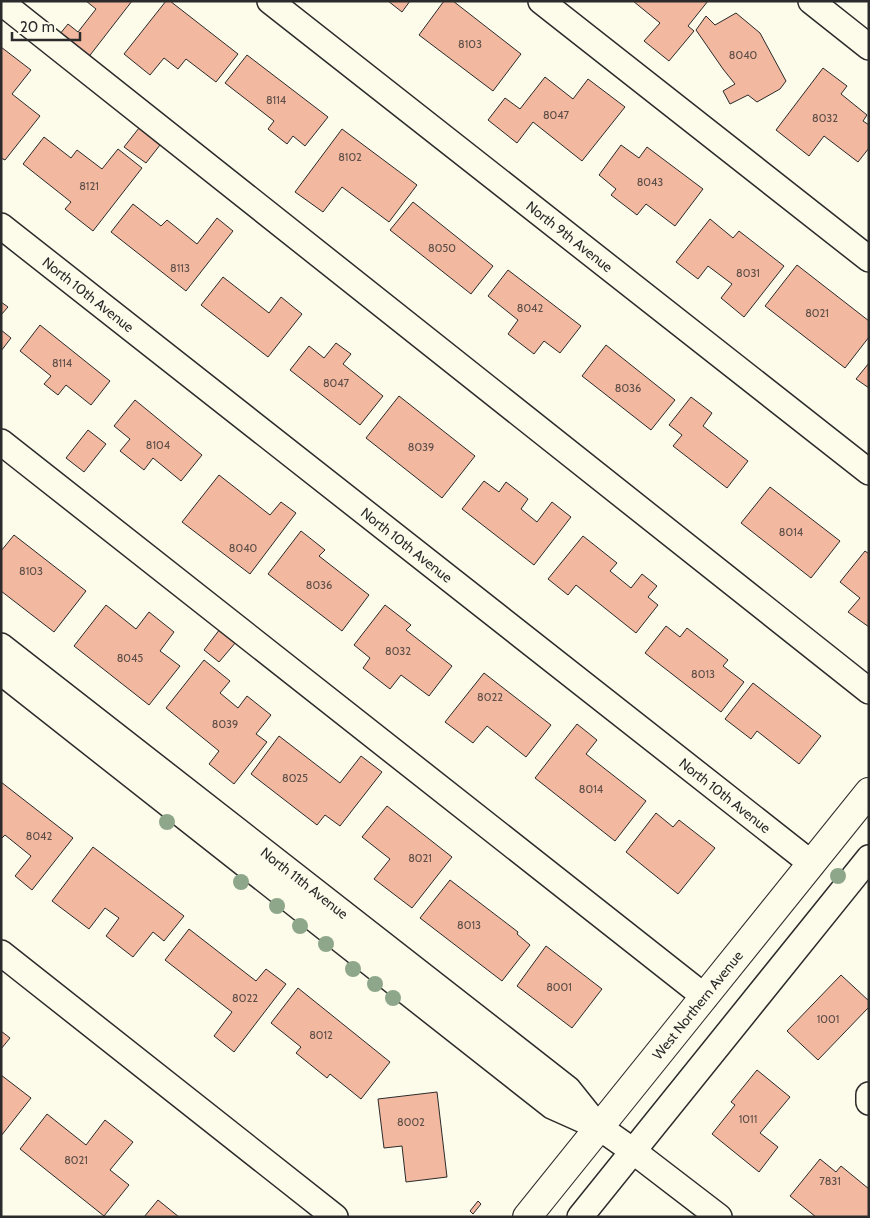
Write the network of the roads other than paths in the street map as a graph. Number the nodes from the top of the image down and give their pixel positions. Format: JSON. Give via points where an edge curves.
{"nodes":[{"id":1,"x":270,"y":1,"type":"edge"},
{"id":2,"x":542,"y":1,"type":"edge"},
{"id":3,"x":811,"y":1,"type":"edge"},
{"id":4,"x":1,"y":2,"type":"edge"},
{"id":5,"x":869,"y":47,"type":"edge"},
{"id":6,"x":1,"y":226,"type":"edge"},
{"id":7,"x":869,"y":259,"type":"edge"},
{"id":8,"x":1,"y":442,"type":"edge"},
{"id":9,"x":869,"y":472,"type":"edge"},
{"id":10,"x":1,"y":646,"type":"edge"},
{"id":11,"x":1,"y":672,"type":"edge"},
{"id":12,"x":869,"y":691,"type":"edge"},
{"id":13,"x":869,"y":792,"type":"edge"},
{"id":14,"x":869,"y":858,"type":"edge"},
{"id":15,"x":812,"y":864,"type":"junction"},
{"id":16,"x":1,"y":953,"type":"edge"},
{"id":17,"x":705,"y":997,"type":"junction"},
{"id":18,"x":869,"y":1095,"type":"edge"},
{"id":19,"x":869,"y":1102,"type":"edge"},
{"id":20,"x":599,"y":1127,"type":"junction"},
{"id":21,"x":633,"y":1151,"type":"junction"},
{"id":22,"x":335,"y":1217,"type":"edge"},
{"id":23,"x":527,"y":1217,"type":"edge"},
{"id":24,"x":580,"y":1217,"type":"edge"},
{"id":25,"x":719,"y":1217,"type":"edge"}],
"edges":[{"from":1,"to":9,"type":"street","name":"North 9th Avenue"},
{"from":2,"to":7,"type":"street"},
{"from":3,"to":5,"type":"street"},
{"from":4,"to":12,"type":"street"},
{"from":6,"to":15,"type":"street","name":"North 10th Avenue"},
{"from":8,"to":17,"type":"street"},
{"from":10,"to":20,"type":"street","name":"North 11th Avenue","via":[[568,1089]]},
{"from":11,"to":20,"type":"street","name":"North 11th Avenue","via":[[552,1106]]},
{"from":13,"to":15,"type":"main road","name":"West Northern Avenue"},
{"from":14,"to":21,"type":"street"},
{"from":15,"to":17,"type":"main road","name":"West Northern Avenue"},
{"from":16,"to":22,"type":"street"},
{"from":17,"to":20,"type":"main road","name":"West Northern Avenue"},
{"from":18,"to":19,"type":"street"},
{"from":20,"to":21,"type":"street","name":"North 11th Avenue"},
{"from":20,"to":23,"type":"main road","name":"West Northern Avenue"},
{"from":21,"to":24,"type":"street"},
{"from":21,"to":25,"type":"street","name":"North 11th Avenue"}]}
